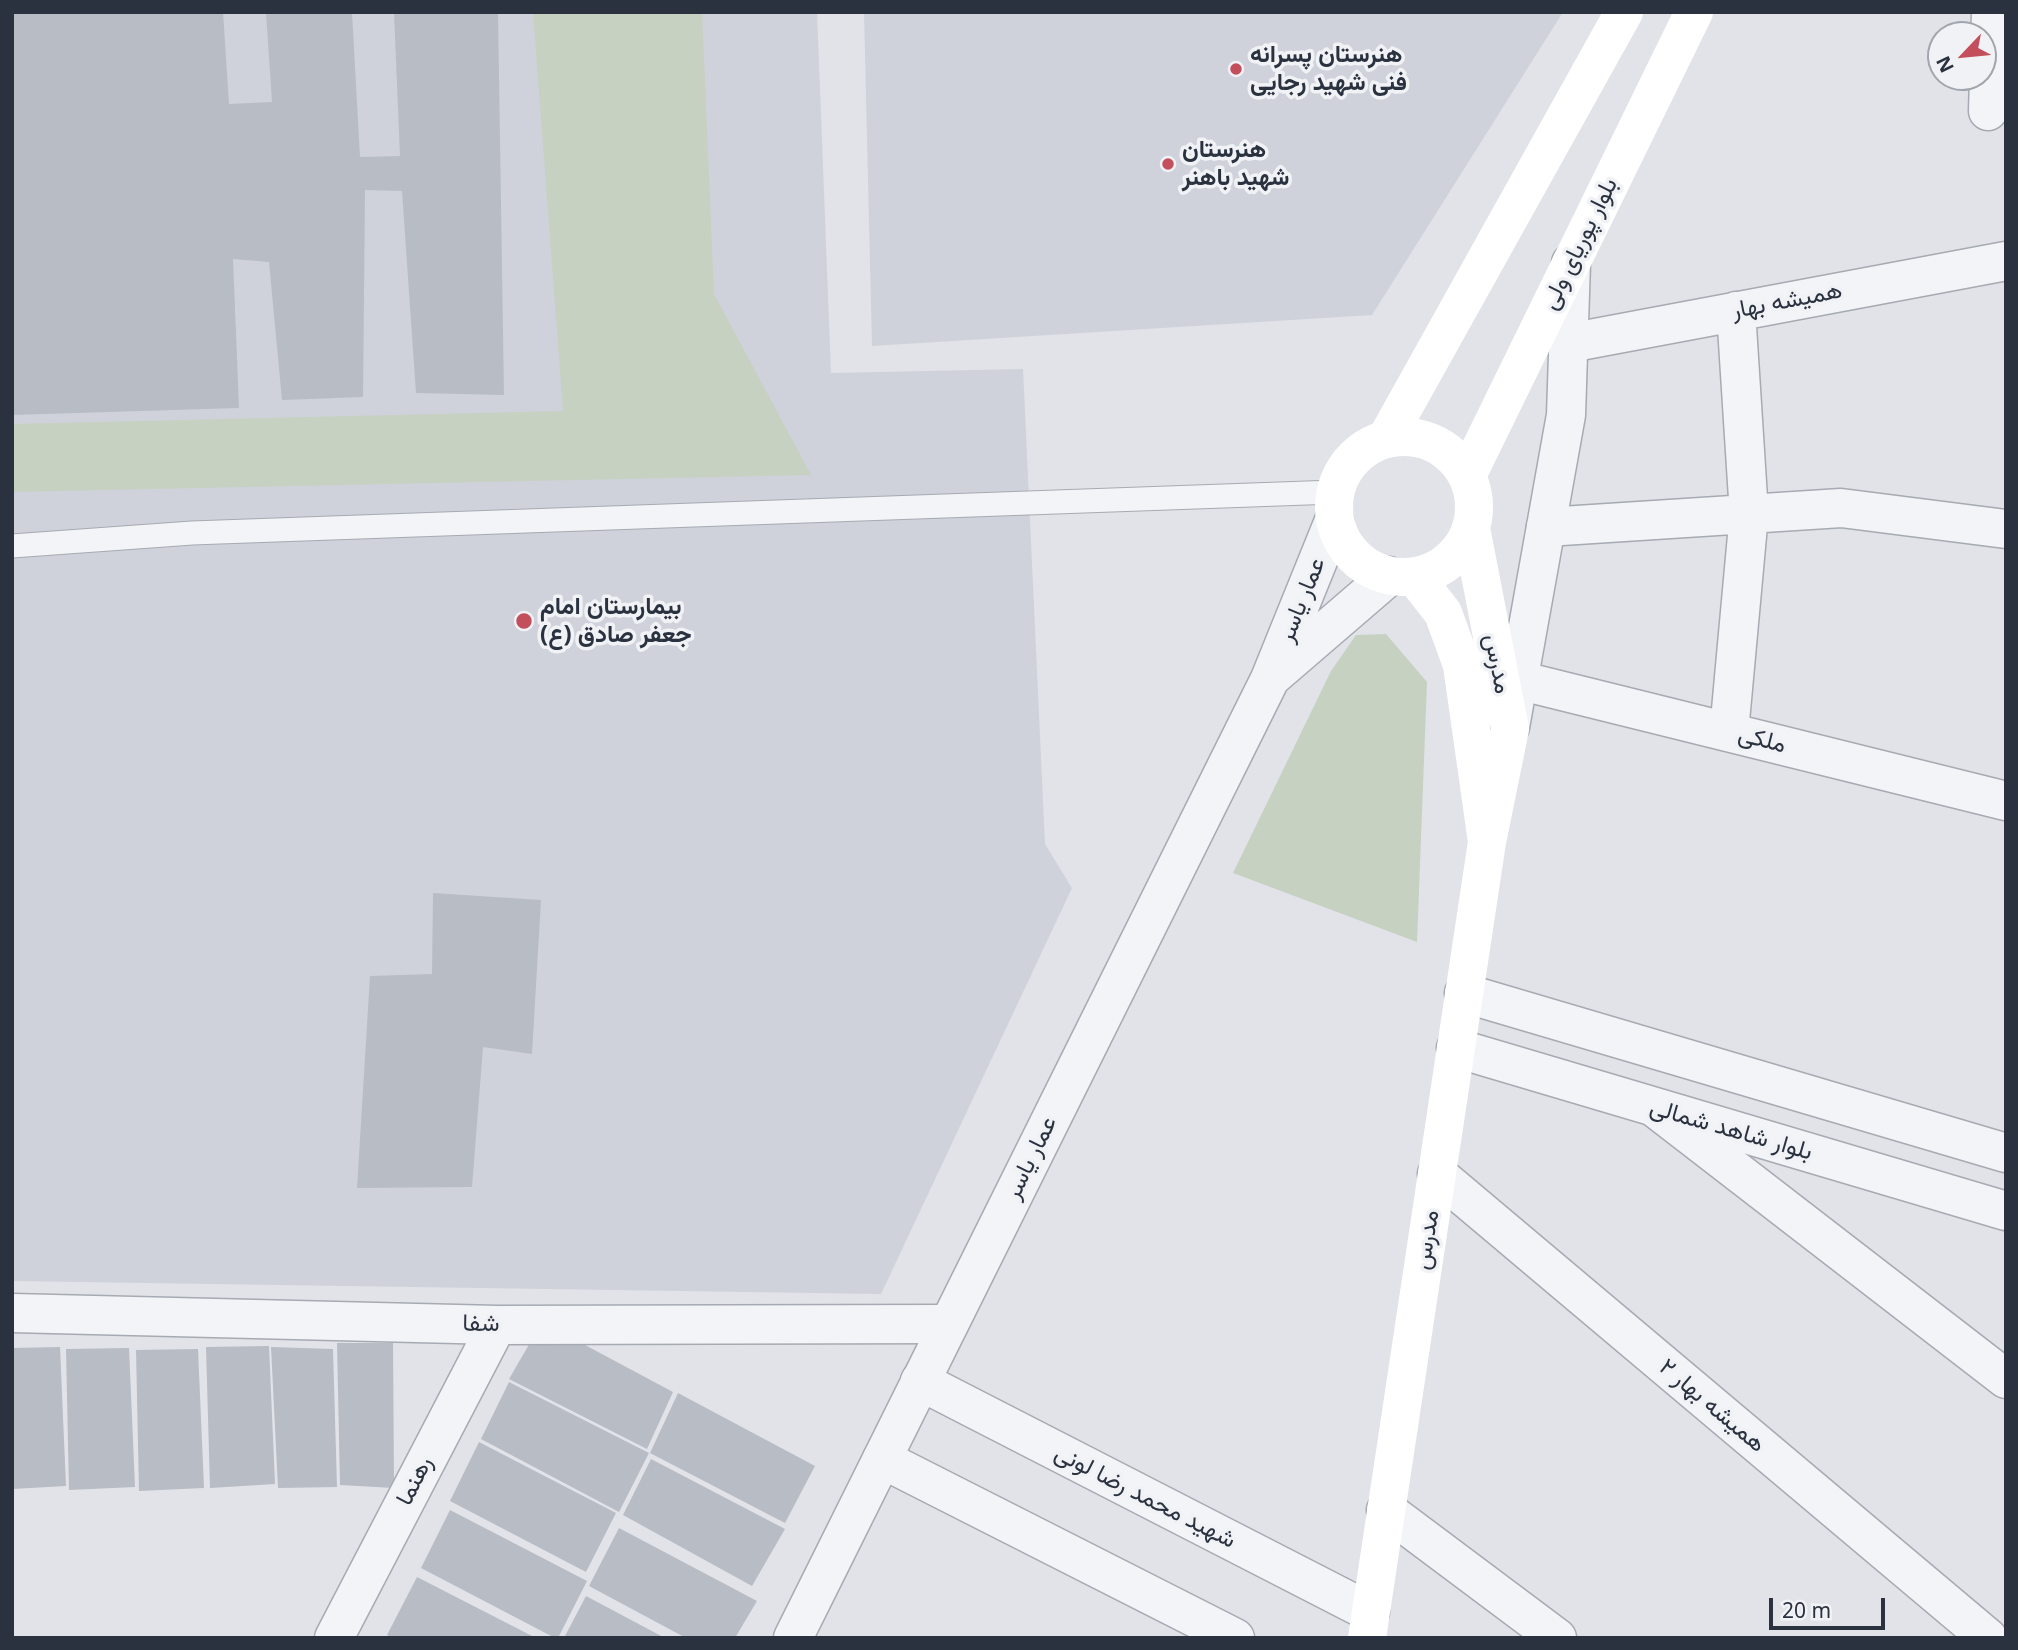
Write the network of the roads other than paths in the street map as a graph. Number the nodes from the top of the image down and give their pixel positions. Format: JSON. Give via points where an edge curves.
{"nodes":[{"id":1,"x":1624,"y":12,"type":"edge"},
{"id":2,"x":1694,"y":12,"type":"edge"},
{"id":3,"x":1991,"y":12,"type":"edge"},
{"id":4,"x":1988,"y":111,"type":"dead end"},
{"id":5,"x":2006,"y":261,"type":"edge"},
{"id":6,"x":1571,"y":263,"type":"junction"},
{"id":7,"x":1736,"y":311,"type":"junction"},
{"id":8,"x":1569,"y":343,"type":"junction"},
{"id":9,"x":1386,"y":439,"type":"junction"},
{"id":10,"x":1467,"y":476,"type":"junction"},
{"id":11,"x":1335,"y":506,"type":"junction"},
{"id":12,"x":1749,"y":514,"type":"junction"},
{"id":13,"x":1546,"y":527,"type":"junction"},
{"id":14,"x":1471,"y":528,"type":"junction"},
{"id":15,"x":2006,"y":529,"type":"edge"},
{"id":16,"x":12,"y":546,"type":"edge"},
{"id":17,"x":1402,"y":577,"type":"junction"},
{"id":18,"x":1270,"y":679,"type":"junction"},
{"id":19,"x":1518,"y":680,"type":"junction"},
{"id":20,"x":1510,"y":729,"type":"junction"},
{"id":21,"x":1728,"y":732,"type":"junction"},
{"id":22,"x":2006,"y":801,"type":"edge"},
{"id":23,"x":1487,"y":842,"type":"junction"},
{"id":24,"x":1464,"y":993,"type":"junction"},
{"id":25,"x":1456,"y":1048,"type":"junction"},
{"id":26,"x":1655,"y":1108,"type":"junction"},
{"id":27,"x":2006,"y":1153,"type":"edge"},
{"id":28,"x":1437,"y":1174,"type":"junction"},
{"id":29,"x":2006,"y":1212,"type":"edge"},
{"id":30,"x":12,"y":1313,"type":"edge"},
{"id":31,"x":949,"y":1324,"type":"junction"},
{"id":32,"x":496,"y":1325,"type":"junction"},
{"id":33,"x":2006,"y":1379,"type":"edge"},
{"id":34,"x":920,"y":1381,"type":"junction"},
{"id":35,"x":882,"y":1459,"type":"junction"},
{"id":36,"x":1386,"y":1510,"type":"junction"},
{"id":37,"x":1368,"y":1625,"type":"edge"},
{"id":38,"x":334,"y":1638,"type":"edge"},
{"id":39,"x":793,"y":1638,"type":"edge"},
{"id":40,"x":1235,"y":1638,"type":"edge"},
{"id":41,"x":1557,"y":1638,"type":"edge"},
{"id":42,"x":1988,"y":1638,"type":"edge"}],
"edges":[{"from":1,"to":9,"type":"main road"},
{"from":2,"to":6,"type":"main road","name":"بلوار پوریای ولی"},
{"from":3,"to":4,"type":"street"},
{"from":5,"to":7,"type":"street","name":"همیشه بهار"},
{"from":6,"to":8,"type":"street"},
{"from":6,"to":10,"type":"main road","name":"بلوار پوریای ولی"},
{"from":7,"to":8,"type":"street","name":"همیشه بهار"},
{"from":7,"to":12,"type":"street"},
{"from":8,"to":13,"type":"street","via":[[1566,415]]},
{"from":9,"to":10,"type":"main road","via":[[1410,437],[1433,443]]},
{"from":9,"to":11,"type":"main road","via":[[1353,458],[1342,474]]},
{"from":10,"to":14,"type":"main road","via":[[1474,501]]},
{"from":11,"to":16,"type":"lane","via":[[192,533]]},
{"from":11,"to":17,"type":"main road","via":[[1345,547],[1365,566]]},
{"from":11,"to":18,"type":"street","name":"عمار یاسر"},
{"from":12,"to":13,"type":"street"},
{"from":12,"to":15,"type":"street","via":[[1841,508]]},
{"from":12,"to":21,"type":"street"},
{"from":13,"to":19,"type":"street"},
{"from":14,"to":17,"type":"main road","via":[[1460,551],[1440,568]]},
{"from":14,"to":20,"type":"main road","name":"مدرس"},
{"from":17,"to":18,"type":"street","name":"عمار یاسر"},
{"from":17,"to":23,"type":"main road","name":"مدرس","via":[[1443,613],[1462,665]]},
{"from":18,"to":31,"type":"street","name":"عمار یاسر"},
{"from":19,"to":20,"type":"street"},
{"from":19,"to":21,"type":"street","name":"ملکی"},
{"from":20,"to":23,"type":"main road","name":"مدرس"},
{"from":21,"to":22,"type":"street","name":"ملکی"},
{"from":23,"to":24,"type":"main road","name":"مدرس"},
{"from":24,"to":25,"type":"main road","name":"مدرس"},
{"from":24,"to":27,"type":"street"},
{"from":25,"to":26,"type":"street","name":"بلوار شاهد شمالی"},
{"from":25,"to":28,"type":"main road","name":"مدرس"},
{"from":26,"to":29,"type":"street","name":"بلوار شاهد شمالی"},
{"from":26,"to":33,"type":"street"},
{"from":28,"to":36,"type":"main road","name":"مدرس"},
{"from":28,"to":42,"type":"street","name":"همیشه بهار ۲"},
{"from":30,"to":32,"type":"street","name":"شفا"},
{"from":31,"to":32,"type":"street","name":"شفا"},
{"from":31,"to":34,"type":"street","name":"عمار یاسر"},
{"from":32,"to":38,"type":"street","name":"رهنما"},
{"from":34,"to":35,"type":"street","name":"عمار یاسر"},
{"from":34,"to":37,"type":"street","name":"شهید محمد رضا لونی"},
{"from":35,"to":39,"type":"street","name":"عمار یاسر"},
{"from":35,"to":40,"type":"street"},
{"from":36,"to":37,"type":"main road","name":"مدرس"},
{"from":36,"to":41,"type":"street"}]}
